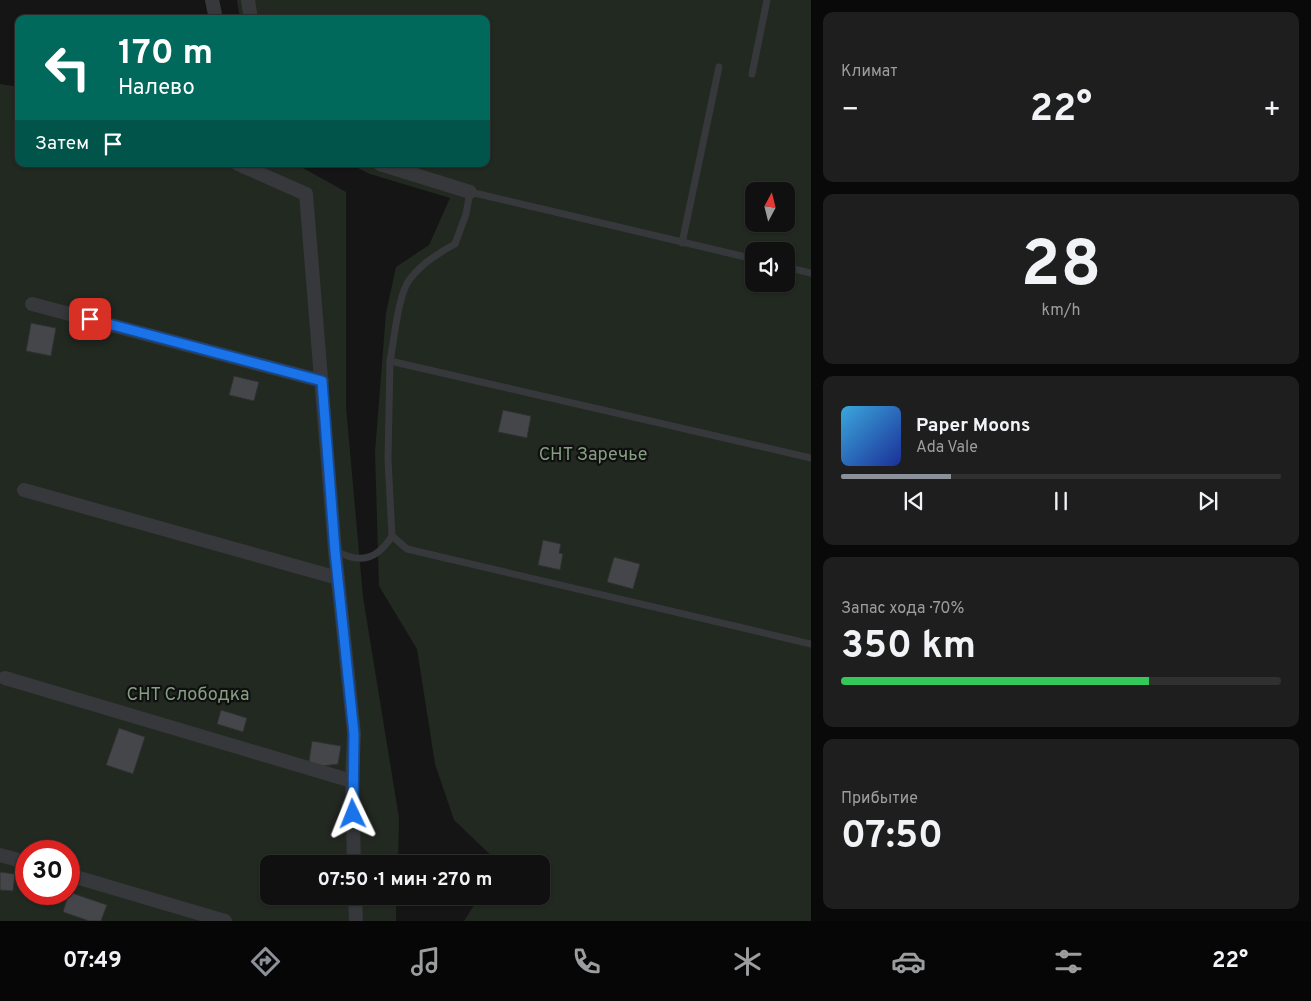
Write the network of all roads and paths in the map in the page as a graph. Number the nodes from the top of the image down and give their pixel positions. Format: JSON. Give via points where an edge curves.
{"nodes":[{"id":1,"x":212,"y":0,"type":"edge"},
{"id":2,"x":248,"y":0,"type":"edge"},
{"id":3,"x":767,"y":0,"type":"edge"},
{"id":4,"x":215,"y":15,"type":"edge"},
{"id":5,"x":250,"y":15,"type":"edge"},
{"id":6,"x":719,"y":67,"type":"dead end"},
{"id":7,"x":752,"y":74,"type":"dead end"},
{"id":8,"x":245,"y":167,"type":"edge"},
{"id":9,"x":390,"y":167,"type":"edge"},
{"id":10,"x":470,"y":192,"type":"junction"},
{"id":11,"x":682,"y":242,"type":"junction"},
{"id":12,"x":745,"y":257,"type":"edge"},
{"id":13,"x":795,"y":269,"type":"edge"},
{"id":14,"x":811,"y":273,"type":"edge"},
{"id":15,"x":32,"y":304,"type":"dead end"},
{"id":16,"x":390,"y":361,"type":"junction"},
{"id":17,"x":322,"y":381,"type":"junction"},
{"id":18,"x":811,"y":458,"type":"edge"},
{"id":19,"x":24,"y":490,"type":"dead end"},
{"id":20,"x":392,"y":536,"type":"junction"},
{"id":21,"x":335,"y":551,"type":"junction"},
{"id":22,"x":338,"y":578,"type":"junction"},
{"id":23,"x":811,"y":644,"type":"edge"},
{"id":24,"x":5,"y":678,"type":"dead end"},
{"id":25,"x":352,"y":781,"type":"junction"},
{"id":26,"x":0,"y":855,"type":"edge"},
{"id":27,"x":354,"y":855,"type":"edge"},
{"id":28,"x":15,"y":859,"type":"edge"},
{"id":29,"x":80,"y":878,"type":"edge"},
{"id":30,"x":355,"y":905,"type":"edge"},
{"id":31,"x":225,"y":921,"type":"edge"},
{"id":32,"x":356,"y":921,"type":"edge"}],
"edges":[{"from":1,"to":4,"type":"street"},
{"from":2,"to":5,"type":"street"},
{"from":3,"to":7,"type":"lane"},
{"from":6,"to":11,"type":"lane"},
{"from":8,"to":17,"type":"street","via":[[306,194]]},
{"from":9,"to":10,"type":"street"},
{"from":10,"to":11,"type":"lane"},
{"from":10,"to":16,"type":"lane","via":[[455,244],[430,258],[408,280]]},
{"from":11,"to":12,"type":"lane"},
{"from":13,"to":14,"type":"lane"},
{"from":15,"to":17,"type":"street"},
{"from":16,"to":18,"type":"lane"},
{"from":16,"to":20,"type":"lane","via":[[388,459]]},
{"from":17,"to":21,"type":"street"},
{"from":19,"to":22,"type":"street"},
{"from":20,"to":21,"type":"lane","via":[[373,557],[352,559]]},
{"from":20,"to":23,"type":"lane","via":[[407,549]]},
{"from":21,"to":22,"type":"street"},
{"from":22,"to":25,"type":"street","via":[[354,734]]},
{"from":24,"to":25,"type":"street"},
{"from":25,"to":27,"type":"street"},
{"from":26,"to":28,"type":"street"},
{"from":29,"to":31,"type":"street"},
{"from":30,"to":32,"type":"street"}]}
